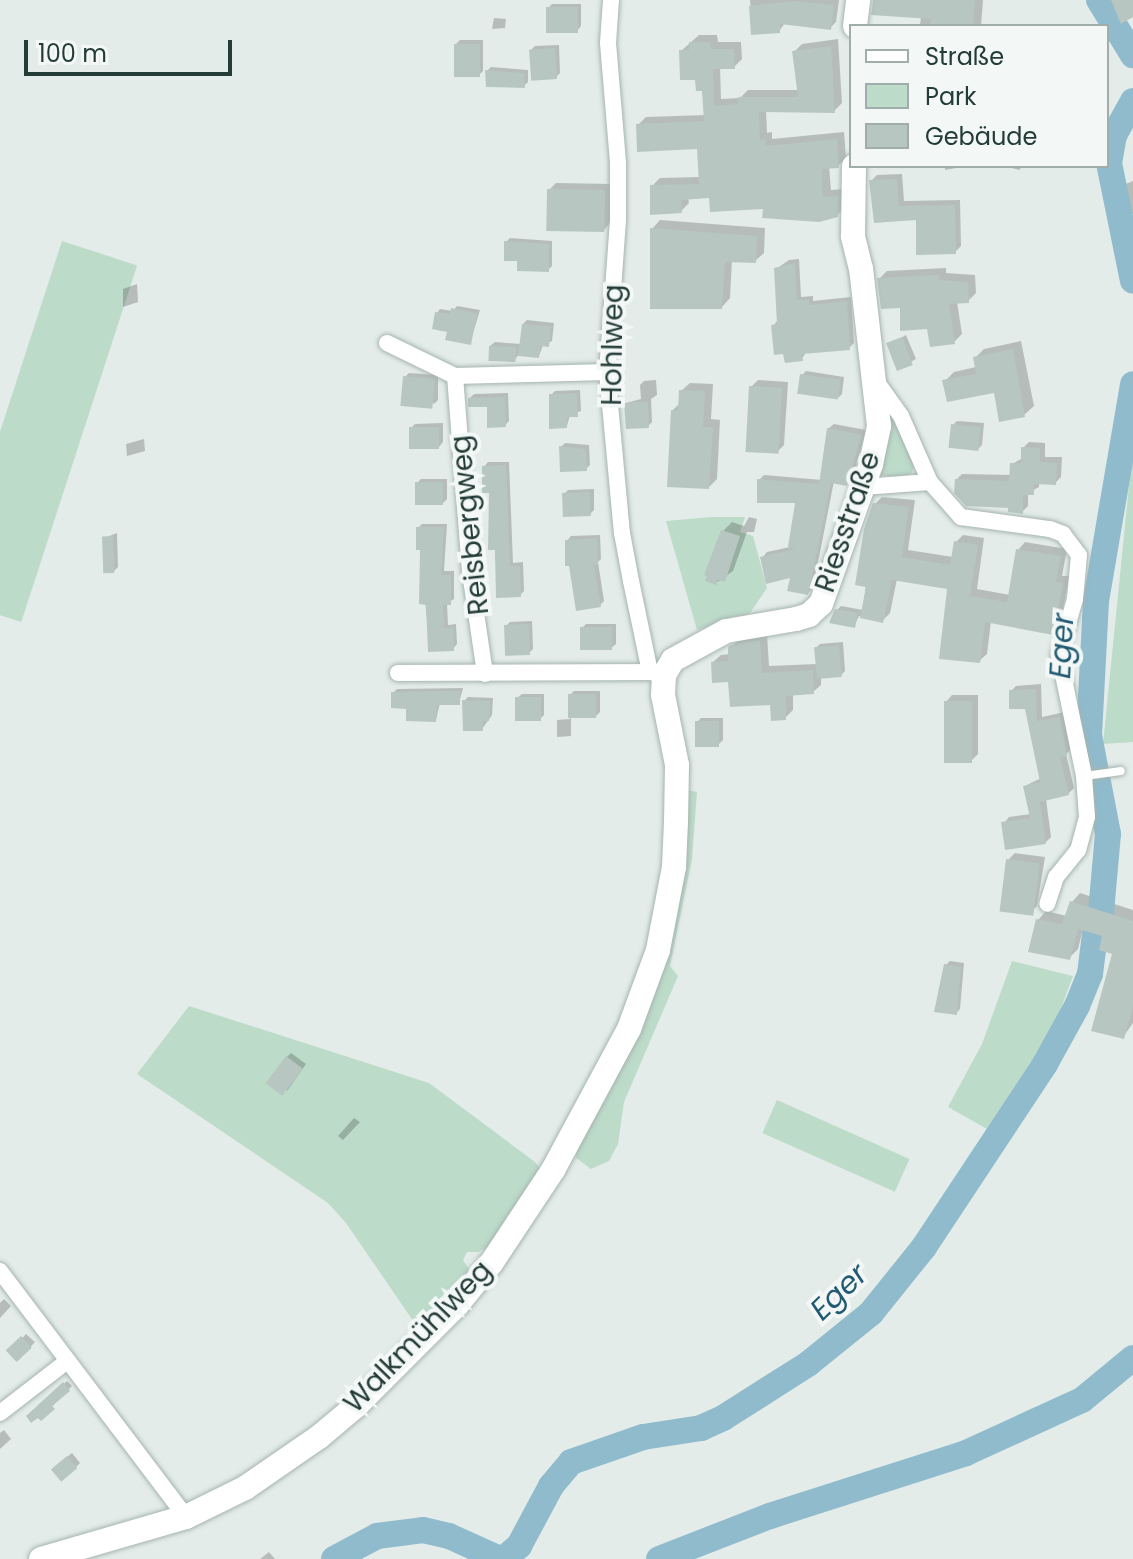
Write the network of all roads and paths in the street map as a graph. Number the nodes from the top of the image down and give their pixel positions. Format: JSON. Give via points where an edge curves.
{"nodes":[{"id":1,"x":611,"y":0,"type":"edge"},
{"id":2,"x":858,"y":0,"type":"edge"},
{"id":3,"x":855,"y":24,"type":"edge"},
{"id":4,"x":854,"y":168,"type":"edge"},
{"id":5,"x":387,"y":343,"type":"dead end"},
{"id":6,"x":607,"y":372,"type":"junction"},
{"id":7,"x":455,"y":376,"type":"junction"},
{"id":8,"x":872,"y":376,"type":"junction"},
{"id":9,"x":930,"y":482,"type":"junction"},
{"id":10,"x":863,"y":487,"type":"junction"},
{"id":11,"x":398,"y":673,"type":"dead end"},
{"id":12,"x":485,"y":674,"type":"junction"},
{"id":13,"x":657,"y":674,"type":"junction"},
{"id":14,"x":1121,"y":771,"type":"dead end"},
{"id":15,"x":1084,"y":776,"type":"junction"},
{"id":16,"x":1047,"y":904,"type":"dead end"},
{"id":17,"x":0,"y":1271,"type":"edge"},
{"id":18,"x":66,"y":1362,"type":"junction"},
{"id":19,"x":0,"y":1413,"type":"edge"},
{"id":20,"x":186,"y":1517,"type":"junction"},
{"id":21,"x":41,"y":1559,"type":"edge"}],
"edges":[{"from":1,"to":6,"type":"street","name":"Hohlweg","via":[[608,43],[618,220]]},
{"from":2,"to":3,"type":"street"},
{"from":4,"to":8,"type":"street","name":"Riesstraße","via":[[853,236]]},
{"from":5,"to":7,"type":"street"},
{"from":6,"to":7,"type":"street"},
{"from":6,"to":13,"type":"street","name":"Hohlweg","via":[[622,533]]},
{"from":7,"to":12,"type":"street","name":"Reisbergweg","via":[[470,572]]},
{"from":8,"to":9,"type":"street","via":[[901,416]]},
{"from":8,"to":10,"type":"street","name":"Riesstraße","via":[[879,426]]},
{"from":9,"to":10,"type":"street"},
{"from":9,"to":15,"type":"street","via":[[961,517],[1050,529],[1073,543],[1080,575],[1059,655]]},
{"from":10,"to":13,"type":"street","name":"Riesstraße","via":[[821,604],[809,615],[726,631]]},
{"from":11,"to":12,"type":"street"},
{"from":12,"to":13,"type":"street"},
{"from":13,"to":20,"type":"street","name":"Walkmühlweg","via":[[677,765],[674,867],[658,950],[629,1029],[553,1170],[492,1262],[439,1324],[347,1414],[245,1488]]},
{"from":14,"to":15,"type":"lane"},
{"from":15,"to":16,"type":"street","via":[[1087,817],[1078,850],[1056,877]]},
{"from":17,"to":18,"type":"street"},
{"from":18,"to":19,"type":"street"},
{"from":18,"to":20,"type":"street"},
{"from":20,"to":21,"type":"street","name":"Walkmühlweg"}]}
